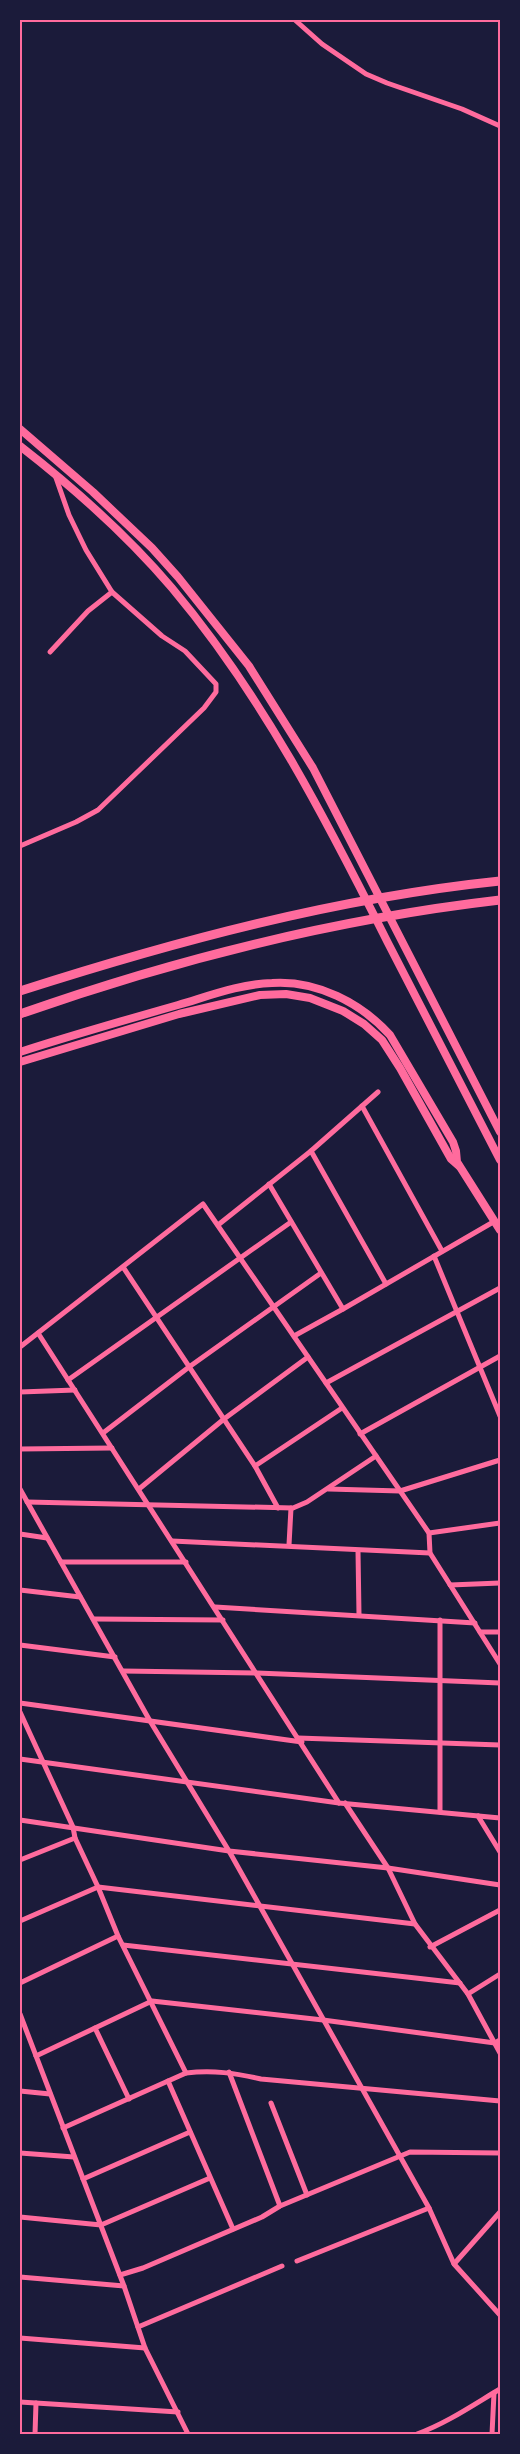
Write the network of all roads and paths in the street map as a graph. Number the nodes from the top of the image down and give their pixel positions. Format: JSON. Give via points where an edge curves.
{"nodes":[{"id":1,"x":295,"y":20,"type":"edge"},
{"id":2,"x":501,"y":126,"type":"edge"},
{"id":3,"x":20,"y":429,"type":"edge"},
{"id":4,"x":20,"y":446,"type":"edge"},
{"id":5,"x":54,"y":472,"type":"junction"},
{"id":6,"x":112,"y":592,"type":"junction"},
{"id":7,"x":50,"y":652,"type":"dead end"},
{"id":8,"x":20,"y":846,"type":"edge"},
{"id":9,"x":501,"y":881,"type":"edge"},
{"id":10,"x":501,"y":900,"type":"edge"},
{"id":11,"x":20,"y":992,"type":"edge"},
{"id":12,"x":20,"y":1014,"type":"edge"},
{"id":13,"x":20,"y":1052,"type":"edge"},
{"id":14,"x":20,"y":1062,"type":"edge"},
{"id":15,"x":378,"y":1092,"type":"dead end"},
{"id":16,"x":362,"y":1106,"type":"junction"},
{"id":17,"x":501,"y":1132,"type":"edge"},
{"id":18,"x":311,"y":1151,"type":"junction"},
{"id":19,"x":501,"y":1160,"type":"edge"},
{"id":20,"x":461,"y":1168,"type":"junction"},
{"id":21,"x":269,"y":1184,"type":"junction"},
{"id":22,"x":495,"y":1221,"type":"junction"},
{"id":23,"x":291,"y":1222,"type":"junction"},
{"id":24,"x":218,"y":1225,"type":"junction"},
{"id":25,"x":501,"y":1230,"type":"edge"},
{"id":26,"x":442,"y":1251,"type":"junction"},
{"id":27,"x":434,"y":1256,"type":"junction"},
{"id":28,"x":240,"y":1258,"type":"junction"},
{"id":29,"x":123,"y":1267,"type":"junction"},
{"id":30,"x":321,"y":1273,"type":"junction"},
{"id":31,"x":386,"y":1284,"type":"junction"},
{"id":32,"x":501,"y":1288,"type":"edge"},
{"id":33,"x":274,"y":1307,"type":"junction"},
{"id":34,"x":343,"y":1309,"type":"junction"},
{"id":35,"x":457,"y":1311,"type":"junction"},
{"id":36,"x":156,"y":1317,"type":"junction"},
{"id":37,"x":38,"y":1333,"type":"junction"},
{"id":38,"x":294,"y":1336,"type":"junction"},
{"id":39,"x":20,"y":1347,"type":"edge"},
{"id":40,"x":501,"y":1356,"type":"edge"},
{"id":41,"x":308,"y":1357,"type":"junction"},
{"id":42,"x":189,"y":1367,"type":"junction"},
{"id":43,"x":480,"y":1368,"type":"junction"},
{"id":44,"x":68,"y":1380,"type":"junction"},
{"id":45,"x":326,"y":1383,"type":"junction"},
{"id":46,"x":75,"y":1390,"type":"junction"},
{"id":47,"x":20,"y":1392,"type":"edge"},
{"id":48,"x":342,"y":1407,"type":"junction"},
{"id":49,"x":501,"y":1416,"type":"edge"},
{"id":50,"x":224,"y":1419,"type":"junction"},
{"id":51,"x":103,"y":1433,"type":"junction"},
{"id":52,"x":360,"y":1434,"type":"junction"},
{"id":53,"x":112,"y":1448,"type":"junction"},
{"id":54,"x":20,"y":1449,"type":"edge"},
{"id":55,"x":376,"y":1456,"type":"junction"},
{"id":56,"x":501,"y":1460,"type":"edge"},
{"id":57,"x":255,"y":1466,"type":"junction"},
{"id":58,"x":20,"y":1489,"type":"edge"},
{"id":59,"x":139,"y":1489,"type":"junction"},
{"id":60,"x":327,"y":1489,"type":"junction"},
{"id":61,"x":400,"y":1491,"type":"junction"},
{"id":62,"x":27,"y":1502,"type":"junction"},
{"id":63,"x":149,"y":1505,"type":"junction"},
{"id":64,"x":278,"y":1508,"type":"junction"},
{"id":65,"x":291,"y":1508,"type":"junction"},
{"id":66,"x":501,"y":1523,"type":"edge"},
{"id":67,"x":429,"y":1533,"type":"junction"},
{"id":68,"x":20,"y":1534,"type":"edge"},
{"id":69,"x":47,"y":1538,"type":"junction"},
{"id":70,"x":172,"y":1541,"type":"junction"},
{"id":71,"x":289,"y":1545,"type":"junction"},
{"id":72,"x":358,"y":1551,"type":"junction"},
{"id":73,"x":429,"y":1553,"type":"junction"},
{"id":74,"x":61,"y":1562,"type":"junction"},
{"id":75,"x":186,"y":1562,"type":"junction"},
{"id":76,"x":501,"y":1583,"type":"edge"},
{"id":77,"x":450,"y":1585,"type":"junction"},
{"id":78,"x":20,"y":1590,"type":"edge"},
{"id":79,"x":81,"y":1597,"type":"junction"},
{"id":80,"x":215,"y":1607,"type":"junction"},
{"id":81,"x":359,"y":1616,"type":"junction"},
{"id":82,"x":93,"y":1619,"type":"junction"},
{"id":83,"x":223,"y":1620,"type":"junction"},
{"id":84,"x":440,"y":1620,"type":"junction"},
{"id":85,"x":475,"y":1623,"type":"junction"},
{"id":86,"x":480,"y":1632,"type":"junction"},
{"id":87,"x":501,"y":1632,"type":"edge"},
{"id":88,"x":20,"y":1645,"type":"edge"},
{"id":89,"x":115,"y":1657,"type":"junction"},
{"id":90,"x":501,"y":1664,"type":"edge"},
{"id":91,"x":123,"y":1671,"type":"junction"},
{"id":92,"x":257,"y":1673,"type":"junction"},
{"id":93,"x":439,"y":1681,"type":"junction"},
{"id":94,"x":501,"y":1683,"type":"edge"},
{"id":95,"x":20,"y":1703,"type":"edge"},
{"id":96,"x":20,"y":1712,"type":"edge"},
{"id":97,"x":150,"y":1721,"type":"junction"},
{"id":98,"x":300,"y":1740,"type":"junction"},
{"id":99,"x":439,"y":1743,"type":"junction"},
{"id":100,"x":501,"y":1745,"type":"edge"},
{"id":101,"x":20,"y":1759,"type":"edge"},
{"id":102,"x":41,"y":1762,"type":"junction"},
{"id":103,"x":187,"y":1782,"type":"junction"},
{"id":104,"x":342,"y":1803,"type":"junction"},
{"id":105,"x":440,"y":1812,"type":"junction"},
{"id":106,"x":478,"y":1816,"type":"junction"},
{"id":107,"x":501,"y":1818,"type":"edge"},
{"id":108,"x":20,"y":1820,"type":"edge"},
{"id":109,"x":73,"y":1827,"type":"junction"},
{"id":110,"x":75,"y":1838,"type":"junction"},
{"id":111,"x":229,"y":1851,"type":"junction"},
{"id":112,"x":501,"y":1852,"type":"edge"},
{"id":113,"x":20,"y":1860,"type":"edge"},
{"id":114,"x":388,"y":1868,"type":"junction"},
{"id":115,"x":501,"y":1885,"type":"edge"},
{"id":116,"x":98,"y":1887,"type":"junction"},
{"id":117,"x":258,"y":1905,"type":"junction"},
{"id":118,"x":501,"y":1910,"type":"edge"},
{"id":119,"x":20,"y":1922,"type":"edge"},
{"id":120,"x":415,"y":1924,"type":"junction"},
{"id":121,"x":118,"y":1936,"type":"junction"},
{"id":122,"x":123,"y":1946,"type":"junction"},
{"id":123,"x":430,"y":1947,"type":"junction"},
{"id":124,"x":290,"y":1963,"type":"junction"},
{"id":125,"x":501,"y":1974,"type":"edge"},
{"id":126,"x":20,"y":1983,"type":"edge"},
{"id":127,"x":460,"y":1983,"type":"junction"},
{"id":128,"x":468,"y":1994,"type":"junction"},
{"id":129,"x":152,"y":2001,"type":"junction"},
{"id":130,"x":20,"y":2014,"type":"edge"},
{"id":131,"x":323,"y":2020,"type":"junction"},
{"id":132,"x":22,"y":2028,"type":"edge"},
{"id":133,"x":95,"y":2028,"type":"junction"},
{"id":134,"x":498,"y":2042,"type":"edge"},
{"id":135,"x":501,"y":2053,"type":"edge"},
{"id":136,"x":36,"y":2056,"type":"junction"},
{"id":137,"x":230,"y":2072,"type":"junction"},
{"id":138,"x":186,"y":2073,"type":"junction"},
{"id":139,"x":168,"y":2081,"type":"junction"},
{"id":140,"x":360,"y":2088,"type":"junction"},
{"id":141,"x":20,"y":2091,"type":"edge"},
{"id":142,"x":50,"y":2094,"type":"junction"},
{"id":143,"x":129,"y":2099,"type":"junction"},
{"id":144,"x":501,"y":2102,"type":"edge"},
{"id":145,"x":271,"y":2103,"type":"dead end"},
{"id":146,"x":63,"y":2128,"type":"junction"},
{"id":147,"x":190,"y":2132,"type":"junction"},
{"id":148,"x":20,"y":2153,"type":"edge"},
{"id":149,"x":501,"y":2153,"type":"edge"},
{"id":150,"x":74,"y":2157,"type":"junction"},
{"id":151,"x":400,"y":2158,"type":"junction"},
{"id":152,"x":210,"y":2178,"type":"junction"},
{"id":153,"x":83,"y":2179,"type":"junction"},
{"id":154,"x":307,"y":2194,"type":"junction"},
{"id":155,"x":280,"y":2206,"type":"junction"},
{"id":156,"x":429,"y":2208,"type":"junction"},
{"id":157,"x":501,"y":2212,"type":"edge"},
{"id":158,"x":20,"y":2217,"type":"edge"},
{"id":159,"x":100,"y":2225,"type":"junction"},
{"id":160,"x":233,"y":2229,"type":"junction"},
{"id":161,"x":297,"y":2261,"type":"dead end"},
{"id":162,"x":454,"y":2264,"type":"junction"},
{"id":163,"x":282,"y":2266,"type":"dead end"},
{"id":164,"x":120,"y":2275,"type":"junction"},
{"id":165,"x":20,"y":2277,"type":"edge"},
{"id":166,"x":124,"y":2286,"type":"junction"},
{"id":167,"x":501,"y":2315,"type":"edge"},
{"id":168,"x":138,"y":2327,"type":"junction"},
{"id":169,"x":20,"y":2338,"type":"edge"},
{"id":170,"x":145,"y":2348,"type":"junction"},
{"id":171,"x":501,"y":2389,"type":"edge"},
{"id":172,"x":494,"y":2393,"type":"junction"},
{"id":173,"x":20,"y":2402,"type":"edge"},
{"id":174,"x":36,"y":2403,"type":"junction"},
{"id":175,"x":178,"y":2412,"type":"junction"},
{"id":176,"x":35,"y":2434,"type":"edge"},
{"id":177,"x":188,"y":2434,"type":"edge"},
{"id":178,"x":417,"y":2434,"type":"edge"},
{"id":179,"x":492,"y":2434,"type":"edge"}],
"edges":[{"from":1,"to":2,"type":"street","via":[[366,74]]},
{"from":3,"to":17,"type":"main road","via":[[152,548],[249,666],[313,768]]},
{"from":4,"to":5,"type":"main road"},
{"from":5,"to":6,"type":"street","via":[[69,515]]},
{"from":5,"to":19,"type":"main road","via":[[170,586],[274,730],[310,791]]},
{"from":6,"to":7,"type":"street","via":[[88,611]]},
{"from":6,"to":8,"type":"street","via":[[200,665],[216,684],[216,692],[168,745],[98,810]]},
{"from":9,"to":11,"type":"highway","via":[[370,899],[228,930]]},
{"from":10,"to":12,"type":"highway","via":[[420,910],[229,950],[165,966]]},
{"from":13,"to":20,"type":"highway","via":[[236,989],[273,983],[330,993],[356,1005],[390,1035],[453,1142],[456,1162]]},
{"from":14,"to":20,"type":"highway","via":[[179,1014],[260,995],[310,998],[364,1023],[382,1040],[451,1159]]},
{"from":15,"to":16,"type":"street"},
{"from":16,"to":18,"type":"street"},
{"from":16,"to":26,"type":"street"},
{"from":18,"to":21,"type":"street"},
{"from":18,"to":31,"type":"street"},
{"from":20,"to":22,"type":"highway"},
{"from":21,"to":23,"type":"street"},
{"from":21,"to":24,"type":"street"},
{"from":22,"to":25,"type":"highway"},
{"from":22,"to":26,"type":"street"},
{"from":23,"to":28,"type":"street"},
{"from":23,"to":30,"type":"street"},
{"from":24,"to":28,"type":"street"},
{"from":24,"to":29,"type":"street","via":[[203,1204]]},
{"from":26,"to":27,"type":"street"},
{"from":27,"to":31,"type":"street"},
{"from":27,"to":35,"type":"street"},
{"from":28,"to":33,"type":"street"},
{"from":28,"to":36,"type":"street"},
{"from":29,"to":36,"type":"street"},
{"from":29,"to":37,"type":"street"},
{"from":30,"to":33,"type":"street"},
{"from":30,"to":34,"type":"street"},
{"from":31,"to":34,"type":"street"},
{"from":32,"to":35,"type":"street"},
{"from":33,"to":38,"type":"street"},
{"from":33,"to":42,"type":"street"},
{"from":34,"to":38,"type":"street"},
{"from":35,"to":43,"type":"street"},
{"from":35,"to":45,"type":"street"},
{"from":36,"to":42,"type":"street"},
{"from":36,"to":44,"type":"street"},
{"from":37,"to":39,"type":"street"},
{"from":37,"to":44,"type":"street"},
{"from":38,"to":41,"type":"street"},
{"from":40,"to":43,"type":"street"},
{"from":41,"to":45,"type":"street"},
{"from":41,"to":50,"type":"street"},
{"from":42,"to":50,"type":"street"},
{"from":42,"to":51,"type":"street"},
{"from":43,"to":49,"type":"street"},
{"from":43,"to":52,"type":"street"},
{"from":44,"to":46,"type":"street"},
{"from":45,"to":48,"type":"street"},
{"from":46,"to":47,"type":"street"},
{"from":46,"to":51,"type":"street"},
{"from":48,"to":52,"type":"street"},
{"from":48,"to":57,"type":"street"},
{"from":50,"to":57,"type":"street"},
{"from":50,"to":59,"type":"street"},
{"from":51,"to":53,"type":"street"},
{"from":52,"to":55,"type":"street"},
{"from":53,"to":54,"type":"street"},
{"from":53,"to":59,"type":"street"},
{"from":55,"to":60,"type":"street"},
{"from":55,"to":61,"type":"street"},
{"from":56,"to":61,"type":"street"},
{"from":57,"to":64,"type":"street"},
{"from":58,"to":62,"type":"street"},
{"from":59,"to":63,"type":"street"},
{"from":60,"to":61,"type":"street"},
{"from":60,"to":65,"type":"street"},
{"from":61,"to":67,"type":"street"},
{"from":62,"to":63,"type":"street"},
{"from":62,"to":69,"type":"street"},
{"from":63,"to":64,"type":"street"},
{"from":63,"to":70,"type":"street"},
{"from":64,"to":65,"type":"street"},
{"from":65,"to":71,"type":"street"},
{"from":66,"to":67,"type":"street"},
{"from":67,"to":73,"type":"street"},
{"from":68,"to":69,"type":"street"},
{"from":69,"to":74,"type":"street"},
{"from":70,"to":71,"type":"street"},
{"from":70,"to":75,"type":"street"},
{"from":71,"to":72,"type":"street"},
{"from":72,"to":73,"type":"street"},
{"from":72,"to":81,"type":"street"},
{"from":73,"to":77,"type":"street"},
{"from":74,"to":75,"type":"street"},
{"from":74,"to":79,"type":"street"},
{"from":75,"to":80,"type":"street"},
{"from":76,"to":77,"type":"street"},
{"from":77,"to":85,"type":"street"},
{"from":78,"to":79,"type":"street"},
{"from":79,"to":82,"type":"street"},
{"from":80,"to":81,"type":"street"},
{"from":80,"to":83,"type":"street"},
{"from":81,"to":84,"type":"street"},
{"from":82,"to":83,"type":"street"},
{"from":82,"to":89,"type":"street"},
{"from":83,"to":92,"type":"street"},
{"from":84,"to":85,"type":"street"},
{"from":84,"to":93,"type":"street"},
{"from":85,"to":86,"type":"street"},
{"from":86,"to":87,"type":"street"},
{"from":86,"to":90,"type":"street"},
{"from":88,"to":89,"type":"street"},
{"from":89,"to":91,"type":"street"},
{"from":91,"to":92,"type":"street"},
{"from":91,"to":97,"type":"street"},
{"from":92,"to":93,"type":"street"},
{"from":92,"to":98,"type":"street"},
{"from":93,"to":94,"type":"street"},
{"from":93,"to":99,"type":"street"},
{"from":95,"to":97,"type":"street"},
{"from":96,"to":102,"type":"street"},
{"from":97,"to":98,"type":"street"},
{"from":97,"to":103,"type":"street"},
{"from":98,"to":99,"type":"street"},
{"from":98,"to":104,"type":"street"},
{"from":99,"to":100,"type":"street"},
{"from":99,"to":105,"type":"street"},
{"from":101,"to":102,"type":"street"},
{"from":102,"to":103,"type":"street"},
{"from":102,"to":109,"type":"street"},
{"from":103,"to":104,"type":"street"},
{"from":103,"to":111,"type":"street"},
{"from":104,"to":105,"type":"street"},
{"from":104,"to":114,"type":"street"},
{"from":105,"to":106,"type":"street"},
{"from":106,"to":107,"type":"street"},
{"from":106,"to":112,"type":"street"},
{"from":108,"to":109,"type":"street"},
{"from":109,"to":110,"type":"street"},
{"from":109,"to":111,"type":"street"},
{"from":110,"to":113,"type":"street"},
{"from":110,"to":116,"type":"street"},
{"from":111,"to":114,"type":"street"},
{"from":111,"to":117,"type":"street"},
{"from":114,"to":115,"type":"street"},
{"from":114,"to":120,"type":"street"},
{"from":116,"to":117,"type":"street"},
{"from":116,"to":119,"type":"street"},
{"from":116,"to":121,"type":"street"},
{"from":117,"to":120,"type":"street"},
{"from":117,"to":124,"type":"street"},
{"from":118,"to":123,"type":"street"},
{"from":120,"to":123,"type":"street"},
{"from":121,"to":122,"type":"street"},
{"from":121,"to":126,"type":"street"},
{"from":122,"to":124,"type":"street"},
{"from":122,"to":129,"type":"street"},
{"from":123,"to":127,"type":"street"},
{"from":124,"to":127,"type":"street"},
{"from":124,"to":131,"type":"street"},
{"from":125,"to":128,"type":"street"},
{"from":127,"to":128,"type":"street"},
{"from":128,"to":134,"type":"street"},
{"from":129,"to":131,"type":"street"},
{"from":129,"to":133,"type":"street"},
{"from":129,"to":138,"type":"street"},
{"from":130,"to":132,"type":"street"},
{"from":131,"to":134,"type":"street"},
{"from":131,"to":140,"type":"street"},
{"from":132,"to":136,"type":"street"},
{"from":133,"to":136,"type":"street"},
{"from":133,"to":143,"type":"street"},
{"from":134,"to":135,"type":"street"},
{"from":136,"to":142,"type":"street"},
{"from":137,"to":138,"type":"street"},
{"from":137,"to":140,"type":"street","via":[[261,2079]]},
{"from":137,"to":155,"type":"street"},
{"from":138,"to":139,"type":"street"},
{"from":139,"to":143,"type":"street"},
{"from":139,"to":147,"type":"street"},
{"from":140,"to":144,"type":"street"},
{"from":140,"to":151,"type":"street"},
{"from":141,"to":142,"type":"street"},
{"from":142,"to":146,"type":"street"},
{"from":143,"to":146,"type":"street"},
{"from":145,"to":154,"type":"street"},
{"from":146,"to":150,"type":"street"},
{"from":147,"to":152,"type":"street"},
{"from":147,"to":153,"type":"street"},
{"from":148,"to":150,"type":"street"},
{"from":149,"to":151,"type":"street","via":[[418,2151]]},
{"from":150,"to":153,"type":"street"},
{"from":151,"to":154,"type":"street"},
{"from":151,"to":156,"type":"street"},
{"from":152,"to":159,"type":"street"},
{"from":152,"to":160,"type":"street"},
{"from":153,"to":159,"type":"street"},
{"from":154,"to":155,"type":"street"},
{"from":155,"to":160,"type":"street"},
{"from":156,"to":161,"type":"street"},
{"from":156,"to":162,"type":"street"},
{"from":157,"to":162,"type":"street"},
{"from":158,"to":159,"type":"street"},
{"from":159,"to":164,"type":"street"},
{"from":160,"to":164,"type":"street"},
{"from":162,"to":167,"type":"street"},
{"from":163,"to":168,"type":"street"},
{"from":164,"to":166,"type":"street"},
{"from":165,"to":166,"type":"street"},
{"from":166,"to":168,"type":"street"},
{"from":168,"to":170,"type":"street"},
{"from":169,"to":170,"type":"street"},
{"from":170,"to":175,"type":"street"},
{"from":171,"to":172,"type":"street"},
{"from":172,"to":178,"type":"street","via":[[447,2422]]},
{"from":172,"to":179,"type":"street"},
{"from":173,"to":174,"type":"street"},
{"from":174,"to":175,"type":"street"},
{"from":174,"to":176,"type":"street"},
{"from":175,"to":177,"type":"street"}]}
